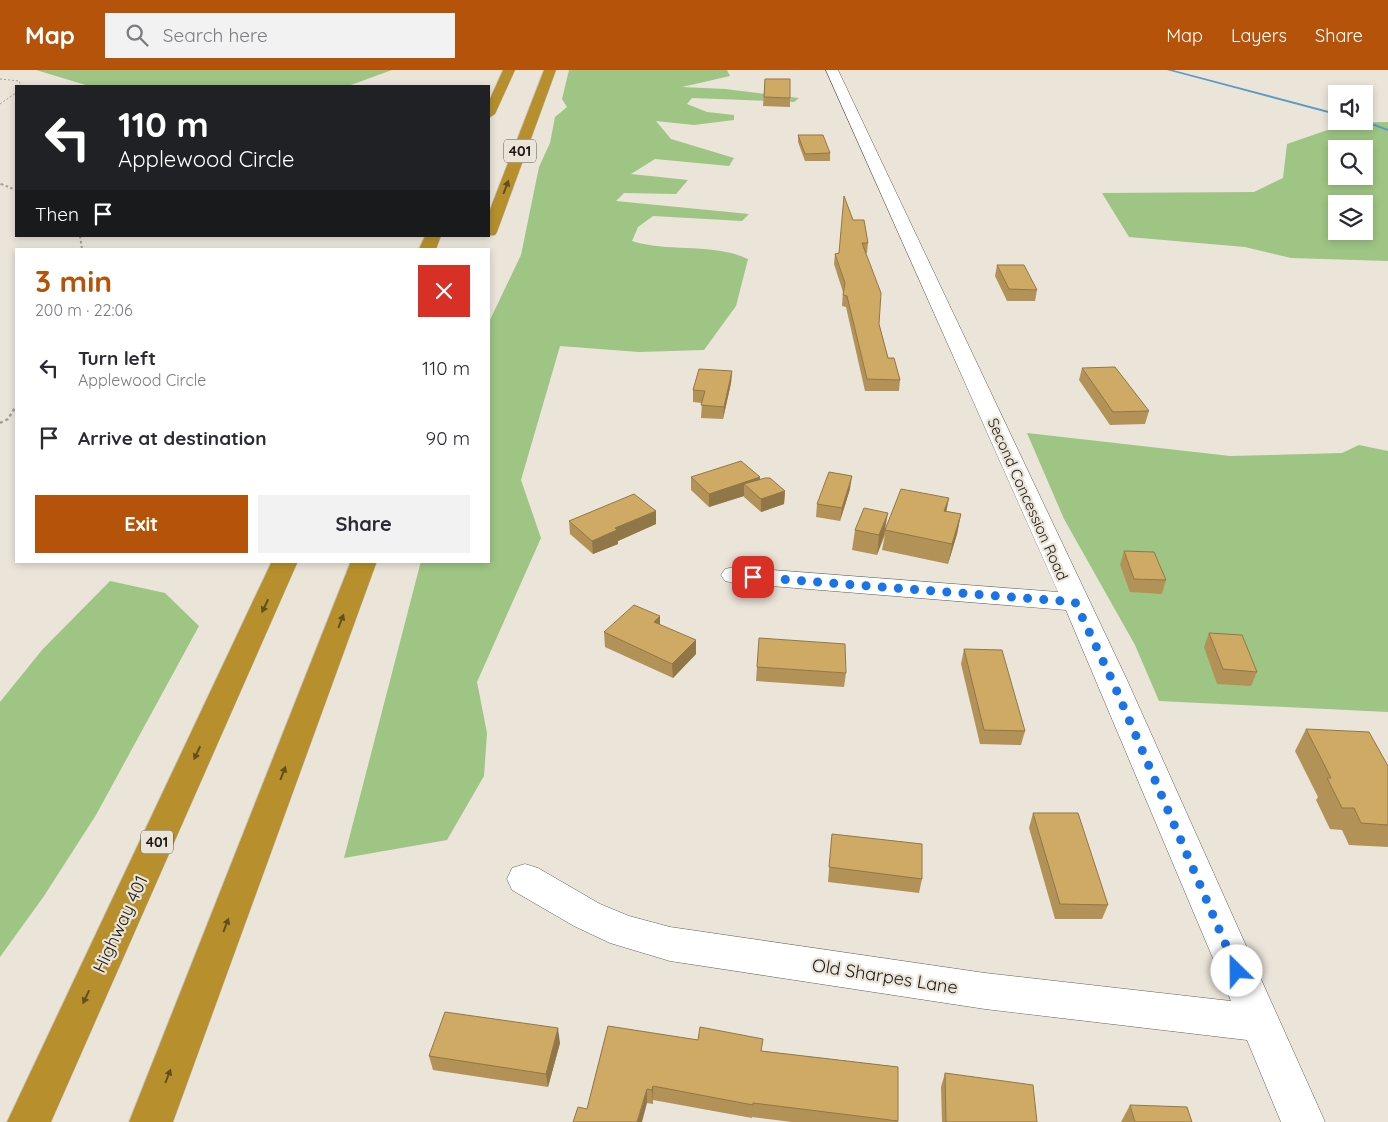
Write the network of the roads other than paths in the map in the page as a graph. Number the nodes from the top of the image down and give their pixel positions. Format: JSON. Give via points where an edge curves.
{"nodes":[{"id":1,"x":509,"y":70,"type":"edge"},
{"id":2,"x":550,"y":70,"type":"edge"},
{"id":3,"x":832,"y":70,"type":"edge"},
{"id":4,"x":490,"y":112,"type":"edge"},
{"id":5,"x":490,"y":229,"type":"edge"},
{"id":6,"x":284,"y":563,"type":"edge"},
{"id":7,"x":363,"y":563,"type":"edge"},
{"id":8,"x":734,"y":575,"type":"dead end"},
{"id":9,"x":1075,"y":602,"type":"junction"},
{"id":10,"x":525,"y":879,"type":"dead end"},
{"id":11,"x":1259,"y":1023,"type":"junction"},
{"id":12,"x":29,"y":1122,"type":"edge"},
{"id":13,"x":151,"y":1122,"type":"edge"},
{"id":14,"x":1303,"y":1122,"type":"edge"}],
"edges":[{"from":1,"to":4,"type":"highway"},
{"from":5,"to":2,"type":"highway","number":"401","one_way":true},
{"from":3,"to":9,"type":"street","name":"Second Concession Road"},
{"from":6,"to":12,"type":"highway","name":"Highway 401","number":"401","one_way":true},
{"from":13,"to":7,"type":"highway","one_way":true},
{"from":8,"to":9,"type":"street"},
{"from":9,"to":11,"type":"street","name":"Second Concession Road","via":[[1112,680]]},
{"from":10,"to":11,"type":"street","name":"Old Sharpes Lane","via":[[623,932],[670,944],[985,991]]},
{"from":11,"to":14,"type":"street","name":"Second Concession Road"}]}
